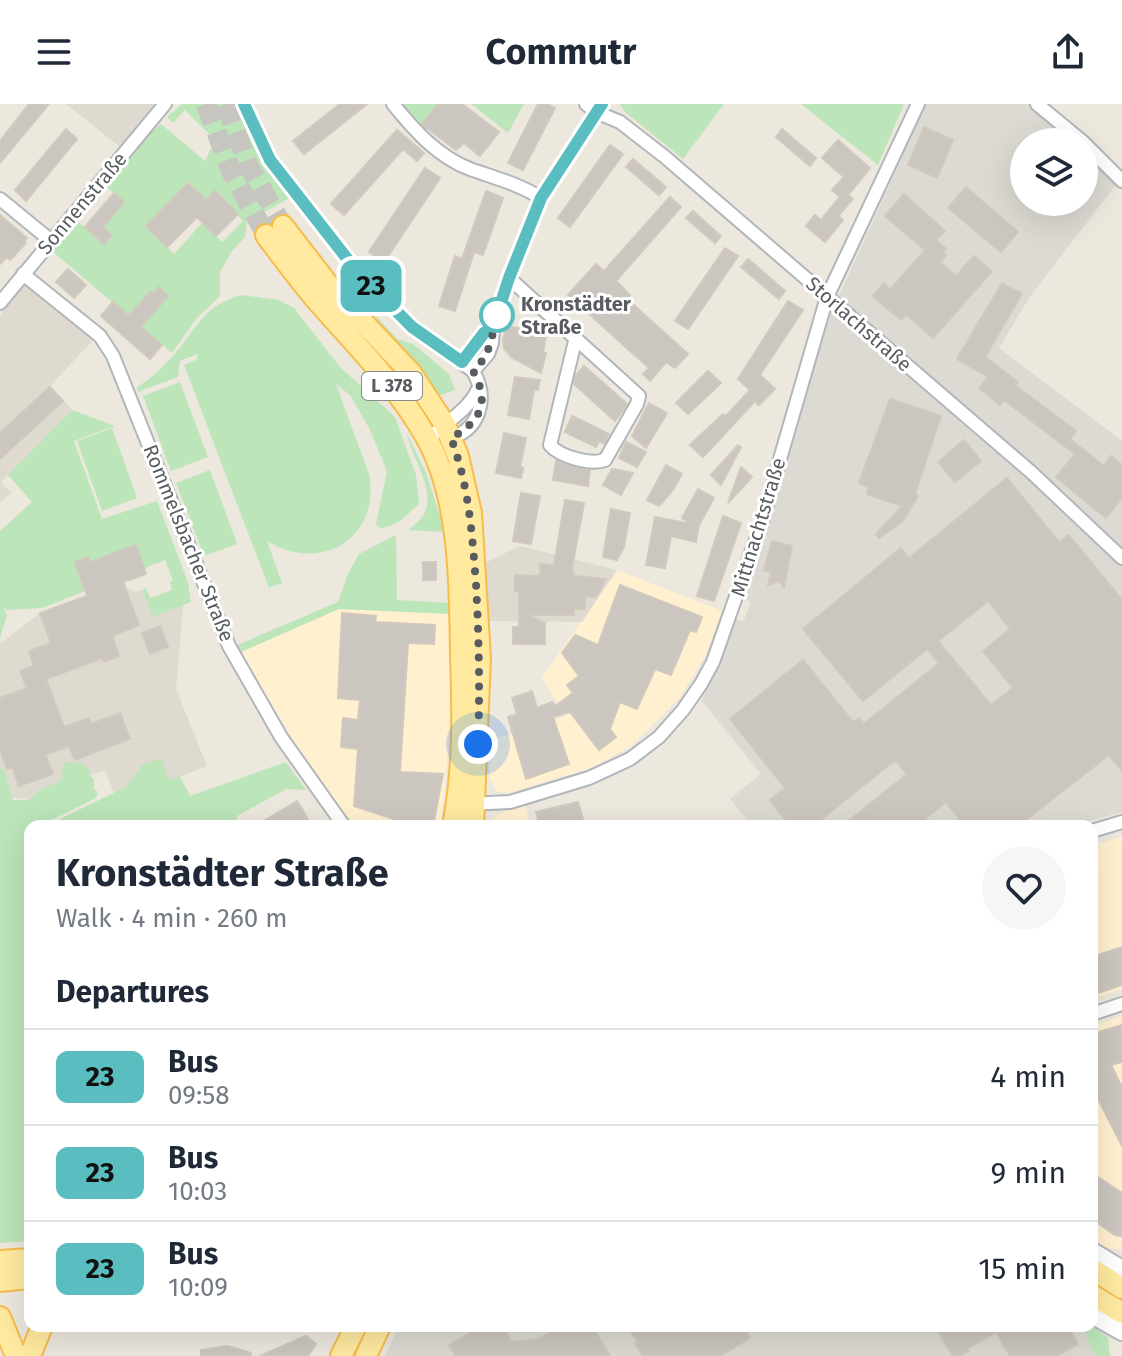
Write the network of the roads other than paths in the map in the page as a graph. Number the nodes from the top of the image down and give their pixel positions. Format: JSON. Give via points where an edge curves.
{"nodes":[{"id":1,"x":165,"y":104,"type":"edge"},
{"id":2,"x":244,"y":104,"type":"edge"},
{"id":3,"x":393,"y":104,"type":"edge"},
{"id":4,"x":918,"y":104,"type":"edge"},
{"id":5,"x":1037,"y":104,"type":"edge"},
{"id":6,"x":595,"y":107,"type":"edge"},
{"id":7,"x":1066,"y":128,"type":"edge"},
{"id":8,"x":1098,"y":157,"type":"edge"},
{"id":9,"x":1122,"y":181,"type":"edge"},
{"id":10,"x":541,"y":198,"type":"junction"},
{"id":11,"x":0,"y":199,"type":"edge"},
{"id":12,"x":50,"y":240,"type":"junction"},
{"id":13,"x":23,"y":274,"type":"junction"},
{"id":14,"x":509,"y":278,"type":"junction"},
{"id":15,"x":827,"y":297,"type":"junction"},
{"id":16,"x":0,"y":303,"type":"edge"},
{"id":17,"x":493,"y":327,"type":"junction"},
{"id":18,"x":576,"y":337,"type":"junction"},
{"id":19,"x":462,"y":362,"type":"junction"},
{"id":20,"x":473,"y":371,"type":"junction"},
{"id":21,"x":479,"y":386,"type":"junction"},
{"id":22,"x":448,"y":431,"type":"junction"},
{"id":23,"x":428,"y":440,"type":"junction"},
{"id":24,"x":1122,"y":558,"type":"edge"},
{"id":25,"x":462,"y":812,"type":"edge"},
{"id":26,"x":340,"y":820,"type":"edge"},
{"id":27,"x":1122,"y":822,"type":"edge"},
{"id":28,"x":1098,"y":829,"type":"edge"},
{"id":29,"x":1122,"y":1004,"type":"edge"},
{"id":30,"x":1098,"y":1012,"type":"edge"},
{"id":31,"x":24,"y":1260,"type":"edge"},
{"id":32,"x":0,"y":1266,"type":"edge"},
{"id":33,"x":1112,"y":1267,"type":"edge"},
{"id":34,"x":24,"y":1276,"type":"edge"},
{"id":35,"x":1122,"y":1288,"type":"edge"},
{"id":36,"x":1098,"y":1299,"type":"edge"},
{"id":37,"x":1122,"y":1313,"type":"edge"},
{"id":38,"x":0,"y":1317,"type":"edge"},
{"id":39,"x":1098,"y":1318,"type":"edge"},
{"id":40,"x":1122,"y":1331,"type":"edge"},
{"id":41,"x":40,"y":1332,"type":"edge"},
{"id":42,"x":353,"y":1332,"type":"edge"},
{"id":43,"x":377,"y":1332,"type":"edge"},
{"id":44,"x":16,"y":1356,"type":"edge"},
{"id":45,"x":30,"y":1356,"type":"edge"},
{"id":46,"x":341,"y":1356,"type":"edge"},
{"id":47,"x":366,"y":1356,"type":"edge"}],
"edges":[{"from":1,"to":12,"type":"street","name":"Sonnenstraße"},
{"from":2,"to":19,"type":"street","via":[[270,160],[356,270],[412,327]]},
{"from":3,"to":10,"type":"street","via":[[444,156]]},
{"from":4,"to":15,"type":"street","name":"Mittnachtstraße"},
{"from":5,"to":7,"type":"street"},
{"from":6,"to":10,"type":"street"},
{"from":6,"to":15,"type":"street","name":"Storlachstraße","via":[[665,157]]},
{"from":8,"to":9,"type":"street"},
{"from":10,"to":14,"type":"street"},
{"from":11,"to":12,"type":"street"},
{"from":12,"to":13,"type":"street","name":"Sonnenstraße"},
{"from":13,"to":16,"type":"street","name":"Sonnenstraße"},
{"from":13,"to":26,"type":"street","name":"Rommelsbacher Straße","via":[[100,336],[113,356],[229,646],[281,737]]},
{"from":14,"to":17,"type":"street"},
{"from":14,"to":18,"type":"street"},
{"from":15,"to":24,"type":"street","name":"Storlachstraße","via":[[1031,472]]},
{"from":15,"to":25,"type":"street","name":"Mittnachtstraße","via":[[760,528],[713,662],[683,710],[630,759],[589,778]]},
{"from":17,"to":19,"type":"street"},
{"from":17,"to":20,"type":"street","via":[[488,354]]},
{"from":18,"to":18,"type":"street","via":[[639,396],[605,460],[597,463],[550,445]]},
{"from":19,"to":20,"type":"street"},
{"from":20,"to":21,"type":"street"},
{"from":21,"to":22,"type":"street"},
{"from":21,"to":22,"type":"street","via":[[478,418],[467,430]]},
{"from":22,"to":23,"type":"street"},
{"from":22,"to":23,"type":"main road","number":"L 378","via":[[411,373],[274,231],[301,282],[391,384]]},
{"from":22,"to":25,"type":"main road","number":"L 378","via":[[465,481],[480,658]]},
{"from":23,"to":25,"type":"main road","number":"L 378","via":[[459,553]]},
{"from":27,"to":28,"type":"street"},
{"from":29,"to":30,"type":"street"},
{"from":31,"to":32,"type":"main road"},
{"from":32,"to":34,"type":"main road"},
{"from":33,"to":35,"type":"main road"},
{"from":36,"to":37,"type":"main road"},
{"from":38,"to":44,"type":"main road"},
{"from":39,"to":40,"type":"main road"},
{"from":41,"to":45,"type":"main road"},
{"from":42,"to":46,"type":"main road"},
{"from":43,"to":47,"type":"main road"}]}
